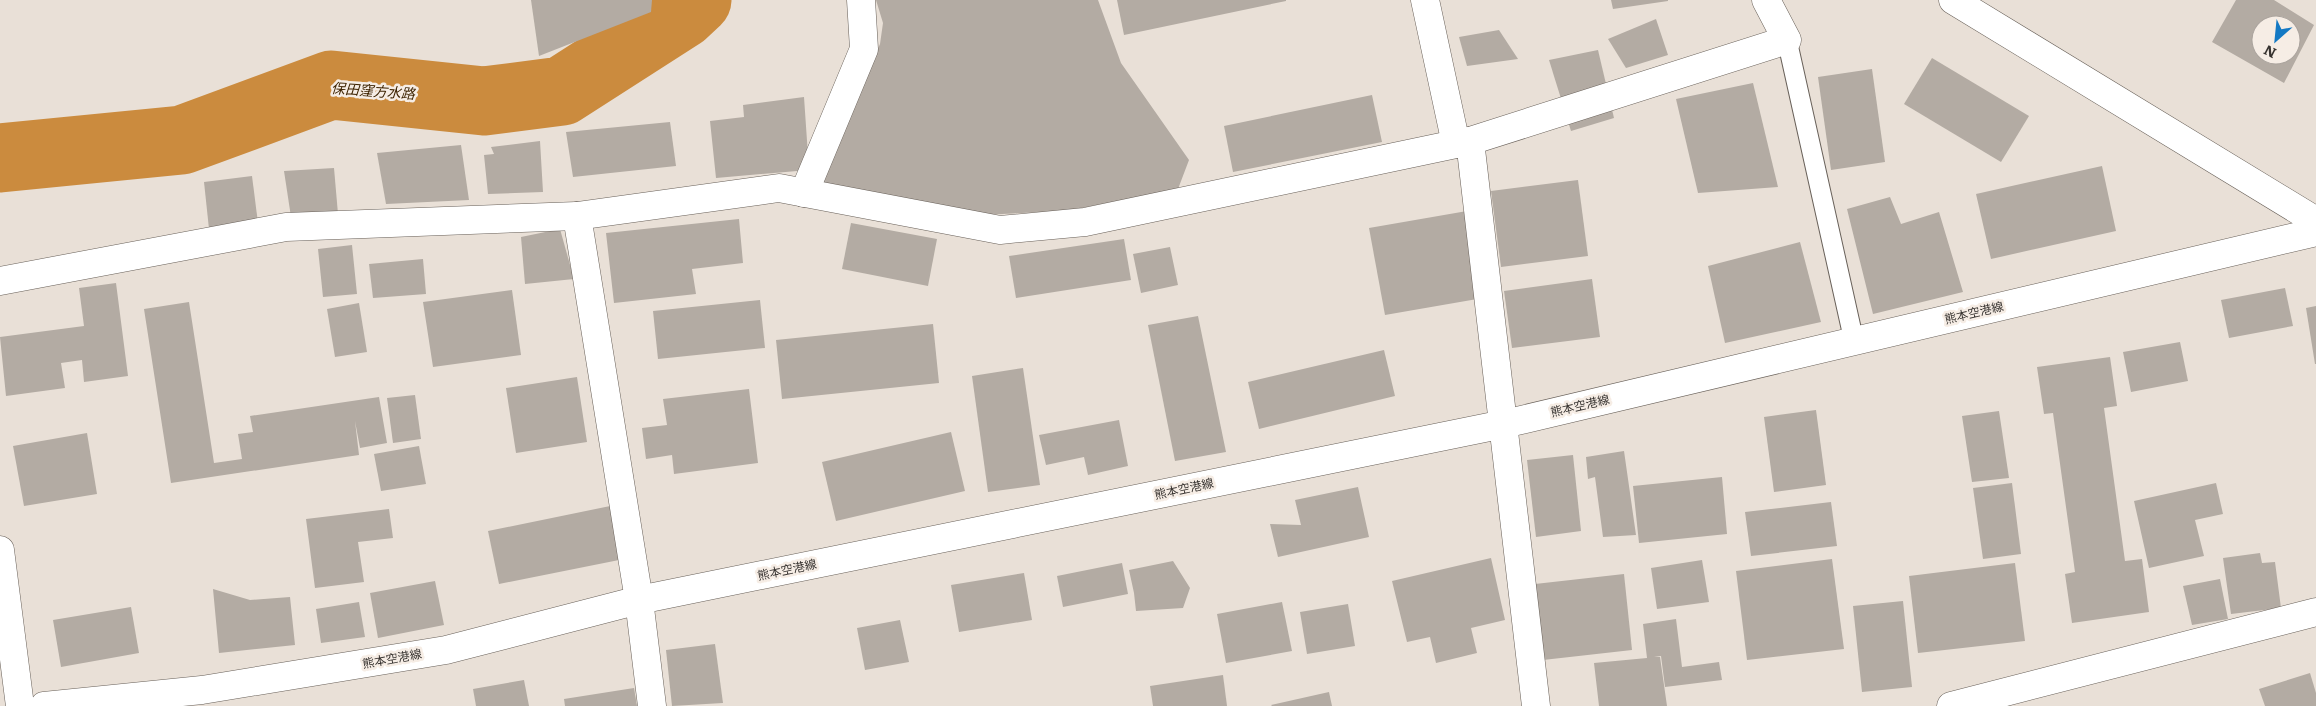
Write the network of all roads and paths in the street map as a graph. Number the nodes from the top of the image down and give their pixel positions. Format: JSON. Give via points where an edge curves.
{"nodes":[{"id":1,"x":861,"y":0,"type":"edge"},
{"id":2,"x":1425,"y":0,"type":"edge"},
{"id":3,"x":1766,"y":0,"type":"edge"},
{"id":4,"x":1953,"y":0,"type":"edge"},
{"id":5,"x":1788,"y":40,"type":"junction"},
{"id":6,"x":1463,"y":142,"type":"junction"},
{"id":7,"x":804,"y":193,"type":"junction"},
{"id":8,"x":578,"y":216,"type":"junction"},
{"id":9,"x":2316,"y":221,"type":"edge"},
{"id":10,"x":2316,"y":232,"type":"edge"},
{"id":11,"x":0,"y":281,"type":"edge"},
{"id":12,"x":1854,"y":341,"type":"junction"},
{"id":13,"x":1504,"y":424,"type":"junction"},
{"id":14,"x":0,"y":550,"type":"edge"},
{"id":15,"x":640,"y":600,"type":"junction"},
{"id":16,"x":2316,"y":612,"type":"edge"},
{"id":17,"x":20,"y":706,"type":"edge"},
{"id":18,"x":44,"y":706,"type":"edge"},
{"id":19,"x":652,"y":706,"type":"edge"},
{"id":20,"x":1536,"y":706,"type":"edge"},
{"id":21,"x":1951,"y":706,"type":"edge"}],
"edges":[{"from":1,"to":7,"type":"street","via":[[864,49]]},
{"from":2,"to":6,"type":"street"},
{"from":3,"to":5,"type":"street"},
{"from":4,"to":9,"type":"street"},
{"from":5,"to":6,"type":"street"},
{"from":5,"to":12,"type":"lane"},
{"from":6,"to":7,"type":"street","via":[[1085,222],[1000,230]]},
{"from":6,"to":13,"type":"street"},
{"from":7,"to":8,"type":"street","via":[[779,188]]},
{"from":8,"to":11,"type":"street","via":[[286,227]]},
{"from":8,"to":15,"type":"street"},
{"from":10,"to":12,"type":"street","name":"熊本空港線"},
{"from":12,"to":13,"type":"street","name":"熊本空港線"},
{"from":13,"to":15,"type":"street","name":"熊本空港線"},
{"from":13,"to":20,"type":"street"},
{"from":14,"to":17,"type":"street"},
{"from":15,"to":18,"type":"street","name":"熊本空港線","via":[[446,650],[202,690]]},
{"from":15,"to":19,"type":"street"},
{"from":16,"to":21,"type":"street"}]}
